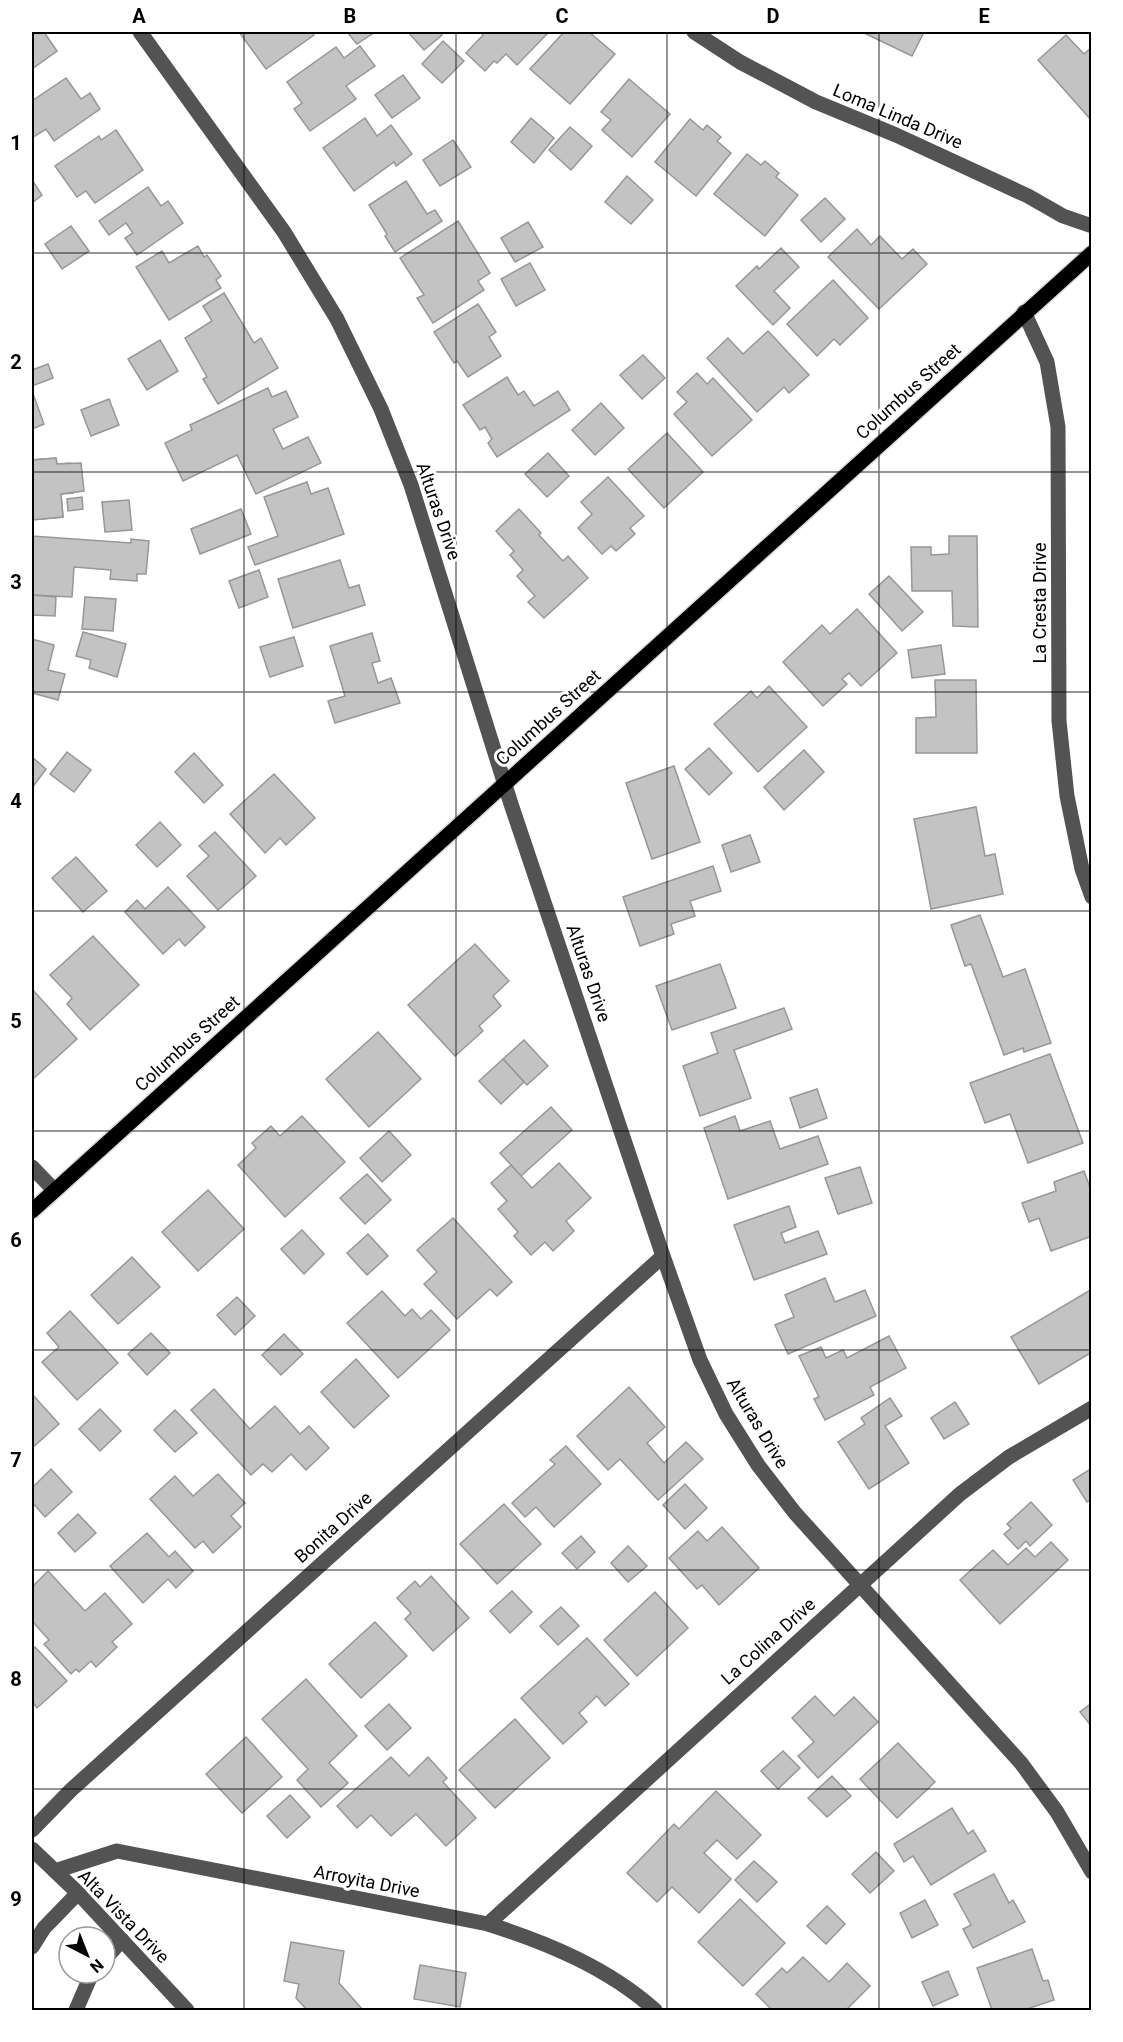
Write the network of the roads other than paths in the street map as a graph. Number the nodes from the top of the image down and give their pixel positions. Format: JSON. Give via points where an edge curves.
{"nodes":[{"id":1,"x":140,"y":32,"type":"edge"},
{"id":2,"x":694,"y":32,"type":"edge"},
{"id":3,"x":1092,"y":226,"type":"edge"},
{"id":4,"x":1092,"y":253,"type":"edge"},
{"id":5,"x":1024,"y":312,"type":"junction"},
{"id":6,"x":505,"y":782,"type":"junction"},
{"id":7,"x":1092,"y":897,"type":"edge"},
{"id":8,"x":32,"y":1167,"type":"edge"},
{"id":9,"x":54,"y":1190,"type":"junction"},
{"id":10,"x":32,"y":1211,"type":"edge"},
{"id":11,"x":663,"y":1256,"type":"junction"},
{"id":12,"x":1092,"y":1408,"type":"edge"},
{"id":13,"x":860,"y":1585,"type":"junction"},
{"id":14,"x":32,"y":1830,"type":"edge"},
{"id":15,"x":32,"y":1849,"type":"edge"},
{"id":16,"x":55,"y":1871,"type":"junction"},
{"id":17,"x":1092,"y":1872,"type":"edge"},
{"id":18,"x":78,"y":1893,"type":"junction"},
{"id":19,"x":488,"y":1924,"type":"junction"},
{"id":20,"x":122,"y":1940,"type":"junction"},
{"id":21,"x":117,"y":1946,"type":"edge"},
{"id":22,"x":32,"y":1947,"type":"edge"},
{"id":23,"x":87,"y":1985,"type":"edge"},
{"id":24,"x":76,"y":2010,"type":"edge"},
{"id":25,"x":188,"y":2010,"type":"edge"},
{"id":26,"x":656,"y":2010,"type":"edge"}],
"edges":[{"from":1,"to":6,"type":"street","name":"Alturas Drive","via":[[284,232],[337,319],[381,410],[417,504]]},
{"from":2,"to":3,"type":"street","name":"Loma Linda Drive","via":[[740,62],[816,102]]},
{"from":4,"to":5,"type":"main road","name":"Columbus Street"},
{"from":5,"to":6,"type":"main road","name":"Columbus Street"},
{"from":5,"to":7,"type":"street","name":"La Cresta Drive","via":[[1047,362],[1059,427],[1059,721],[1067,796]]},
{"from":6,"to":9,"type":"main road","name":"Columbus Street"},
{"from":6,"to":11,"type":"street","name":"Alturas Drive"},
{"from":8,"to":9,"type":"street"},
{"from":9,"to":10,"type":"main road","name":"Columbus Street"},
{"from":11,"to":13,"type":"street","name":"Alturas Drive","via":[[700,1360],[726,1414],[758,1466]]},
{"from":11,"to":14,"type":"street","name":"Bonita Drive","via":[[71,1790]]},
{"from":12,"to":13,"type":"street","name":"La Colina Drive","via":[[1009,1457],[960,1494]]},
{"from":13,"to":17,"type":"street","name":"Alturas Drive","via":[[1021,1763],[1057,1812]]},
{"from":13,"to":19,"type":"street","name":"La Colina Drive"},
{"from":15,"to":16,"type":"street","name":"Alta Vista Drive"},
{"from":16,"to":18,"type":"street","name":"Alta Vista Drive"},
{"from":16,"to":19,"type":"street","name":"Arroyita Drive","via":[[117,1851]]},
{"from":18,"to":20,"type":"street","name":"Alta Vista Drive"},
{"from":18,"to":22,"type":"street","via":[[44,1928]]},
{"from":19,"to":26,"type":"street","name":"Arroyita Drive","via":[[538,1940],[593,1966]]},
{"from":20,"to":21,"type":"street"},
{"from":20,"to":25,"type":"street","name":"Alta Vista Drive"},
{"from":23,"to":24,"type":"street"}]}
